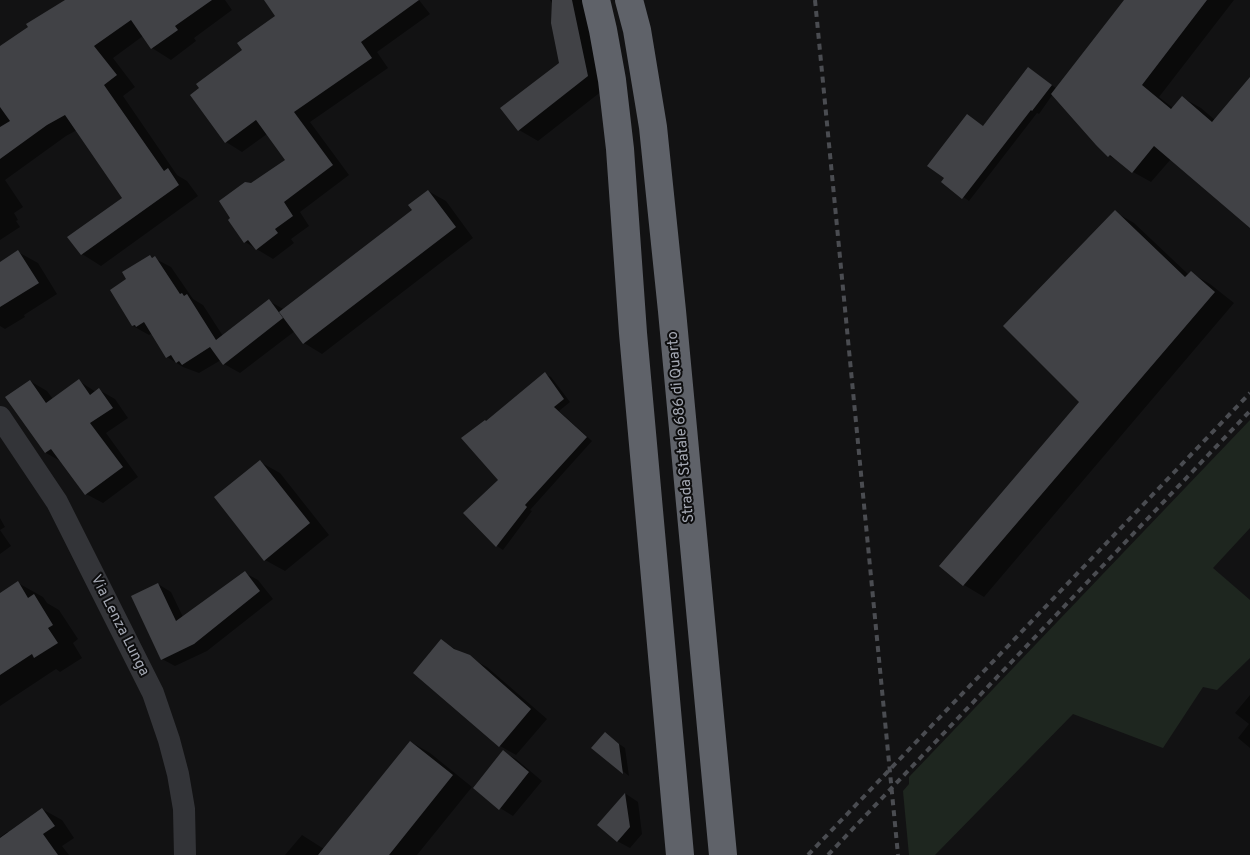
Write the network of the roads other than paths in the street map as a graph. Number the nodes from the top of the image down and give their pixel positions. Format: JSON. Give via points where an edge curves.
{"nodes":[{"id":1,"x":596,"y":0,"type":"edge"},
{"id":2,"x":629,"y":0,"type":"edge"},
{"id":3,"x":0,"y":417,"type":"edge"},
{"id":4,"x":185,"y":855,"type":"edge"},
{"id":5,"x":680,"y":855,"type":"edge"},
{"id":6,"x":723,"y":855,"type":"edge"}],
"edges":[{"from":1,"to":5,"type":"highway","via":[[612,80],[620,149],[633,333]]},
{"from":2,"to":6,"type":"highway","name":"Strada Statale 686 di Quarto","via":[[653,128]]},
{"from":3,"to":4,"type":"street","name":"Via Lenza Lunga","via":[[57,502],[153,693],[178,774],[184,809]]}]}
